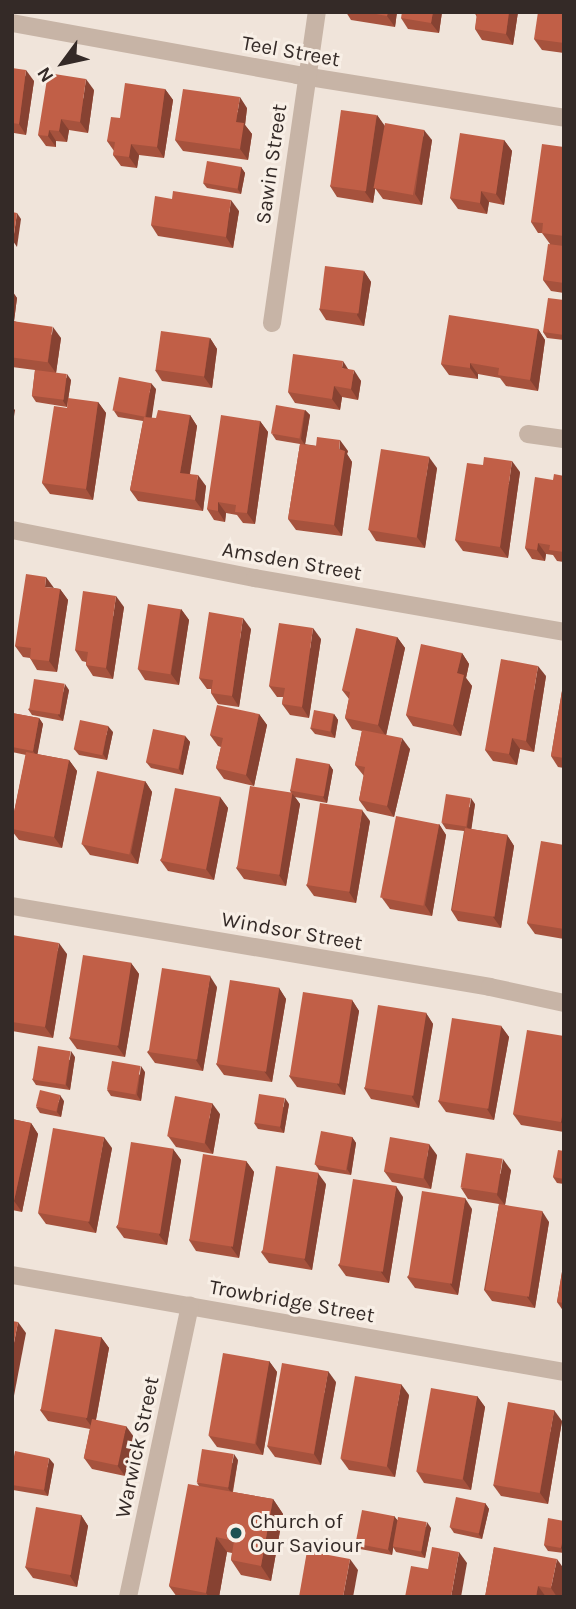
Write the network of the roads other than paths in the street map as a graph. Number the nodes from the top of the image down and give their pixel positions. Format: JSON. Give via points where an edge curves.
{"nodes":[{"id":1,"x":317,"y":12,"type":"edge"},
{"id":2,"x":12,"y":23,"type":"edge"},
{"id":3,"x":306,"y":77,"type":"junction"},
{"id":4,"x":564,"y":118,"type":"edge"},
{"id":5,"x":272,"y":323,"type":"dead end"},
{"id":6,"x":528,"y":434,"type":"dead end"},
{"id":7,"x":564,"y":439,"type":"edge"},
{"id":8,"x":12,"y":530,"type":"edge"},
{"id":9,"x":564,"y":632,"type":"edge"},
{"id":10,"x":12,"y":906,"type":"edge"},
{"id":11,"x":564,"y":1003,"type":"edge"},
{"id":12,"x":12,"y":1275,"type":"edge"},
{"id":13,"x":190,"y":1306,"type":"junction"},
{"id":14,"x":564,"y":1372,"type":"edge"},
{"id":15,"x":128,"y":1597,"type":"edge"}],
"edges":[{"from":1,"to":3,"type":"street","name":"Sawin Street"},
{"from":2,"to":3,"type":"street","name":"Teel Street"},
{"from":3,"to":4,"type":"street","name":"Teel Street"},
{"from":3,"to":5,"type":"street","name":"Sawin Street"},
{"from":6,"to":7,"type":"street"},
{"from":8,"to":9,"type":"street","name":"Amsden Street"},
{"from":10,"to":11,"type":"street","name":"Windsor Street"},
{"from":12,"to":13,"type":"street","name":"Trowbridge Street"},
{"from":13,"to":14,"type":"street","name":"Trowbridge Street"},
{"from":13,"to":15,"type":"street","name":"Warwick Street"}]}
